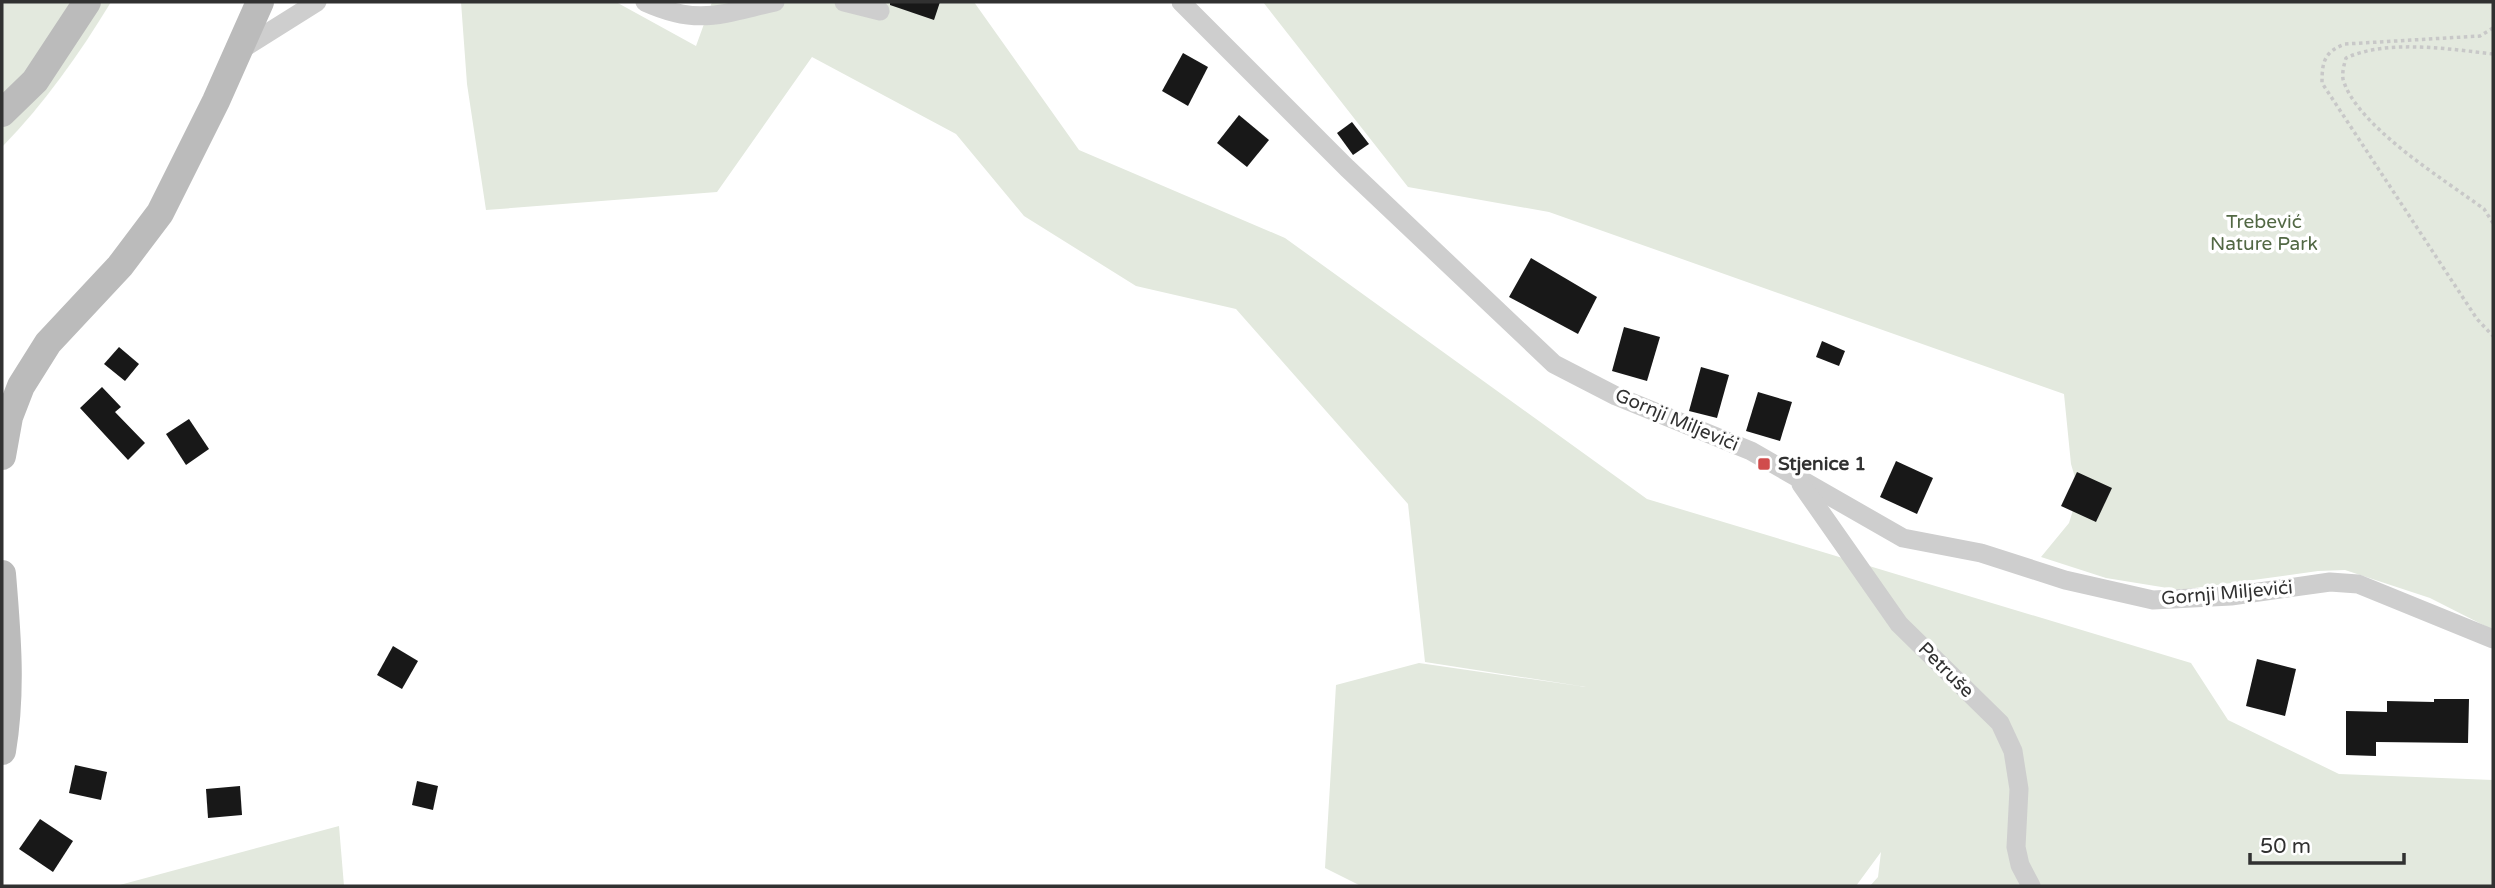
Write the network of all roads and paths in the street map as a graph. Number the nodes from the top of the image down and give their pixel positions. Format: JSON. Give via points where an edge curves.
{"nodes":[{"id":1,"x":87,"y":2,"type":"edge"},
{"id":2,"x":260,"y":2,"type":"edge"},
{"id":3,"x":317,"y":2,"type":"edge"},
{"id":4,"x":645,"y":2,"type":"edge"},
{"id":5,"x":775,"y":2,"type":"edge"},
{"id":6,"x":844,"y":2,"type":"edge"},
{"id":7,"x":1181,"y":2,"type":"edge"},
{"id":8,"x":880,"y":11,"type":"dead end"},
{"id":9,"x":2493,"y":28,"type":"edge"},
{"id":10,"x":239,"y":51,"type":"junction"},
{"id":11,"x":2493,"y":54,"type":"edge"},
{"id":12,"x":2,"y":113,"type":"edge"},
{"id":13,"x":2493,"y":223,"type":"edge"},
{"id":14,"x":2493,"y":336,"type":"edge"},
{"id":15,"x":2,"y":456,"type":"edge"},
{"id":16,"x":1796,"y":477,"type":"junction"},
{"id":17,"x":2,"y":573,"type":"edge"},
{"id":18,"x":2493,"y":639,"type":"edge"},
{"id":19,"x":2,"y":751,"type":"edge"},
{"id":20,"x":2031,"y":886,"type":"edge"}],
"edges":[{"from":1,"to":12,"type":"main road","via":[[35,81]]},
{"from":2,"to":10,"type":"main road"},
{"from":3,"to":10,"type":"street"},
{"from":4,"to":5,"type":"street","via":[[685,17]]},
{"from":6,"to":8,"type":"street"},
{"from":7,"to":16,"type":"street","name":"Gornji Miljevići","via":[[1347,168],[1554,364],[1616,396],[1751,451]]},
{"from":9,"to":14,"type":"path","via":[[2480,36],[2345,44],[2330,50],[2322,64],[2322,83],[2334,105],[2477,319]]},
{"from":10,"to":15,"type":"main road","via":[[160,213],[120,266],[48,343],[21,386]]},
{"from":11,"to":13,"type":"path","via":[[2428,47],[2360,51],[2346,58],[2342,76],[2374,126],[2484,209]]},
{"from":16,"to":18,"type":"street","name":"Gornji Miljevići","via":[[1903,538],[1981,553],[2077,583],[2153,600],[2231,596],[2330,582],[2358,584]]},
{"from":16,"to":20,"type":"street","name":"Petruše","via":[[1899,624],[2000,723],[2013,751],[2019,789],[2016,847]]},
{"from":17,"to":19,"type":"main road","via":[[9,666]]}]}
